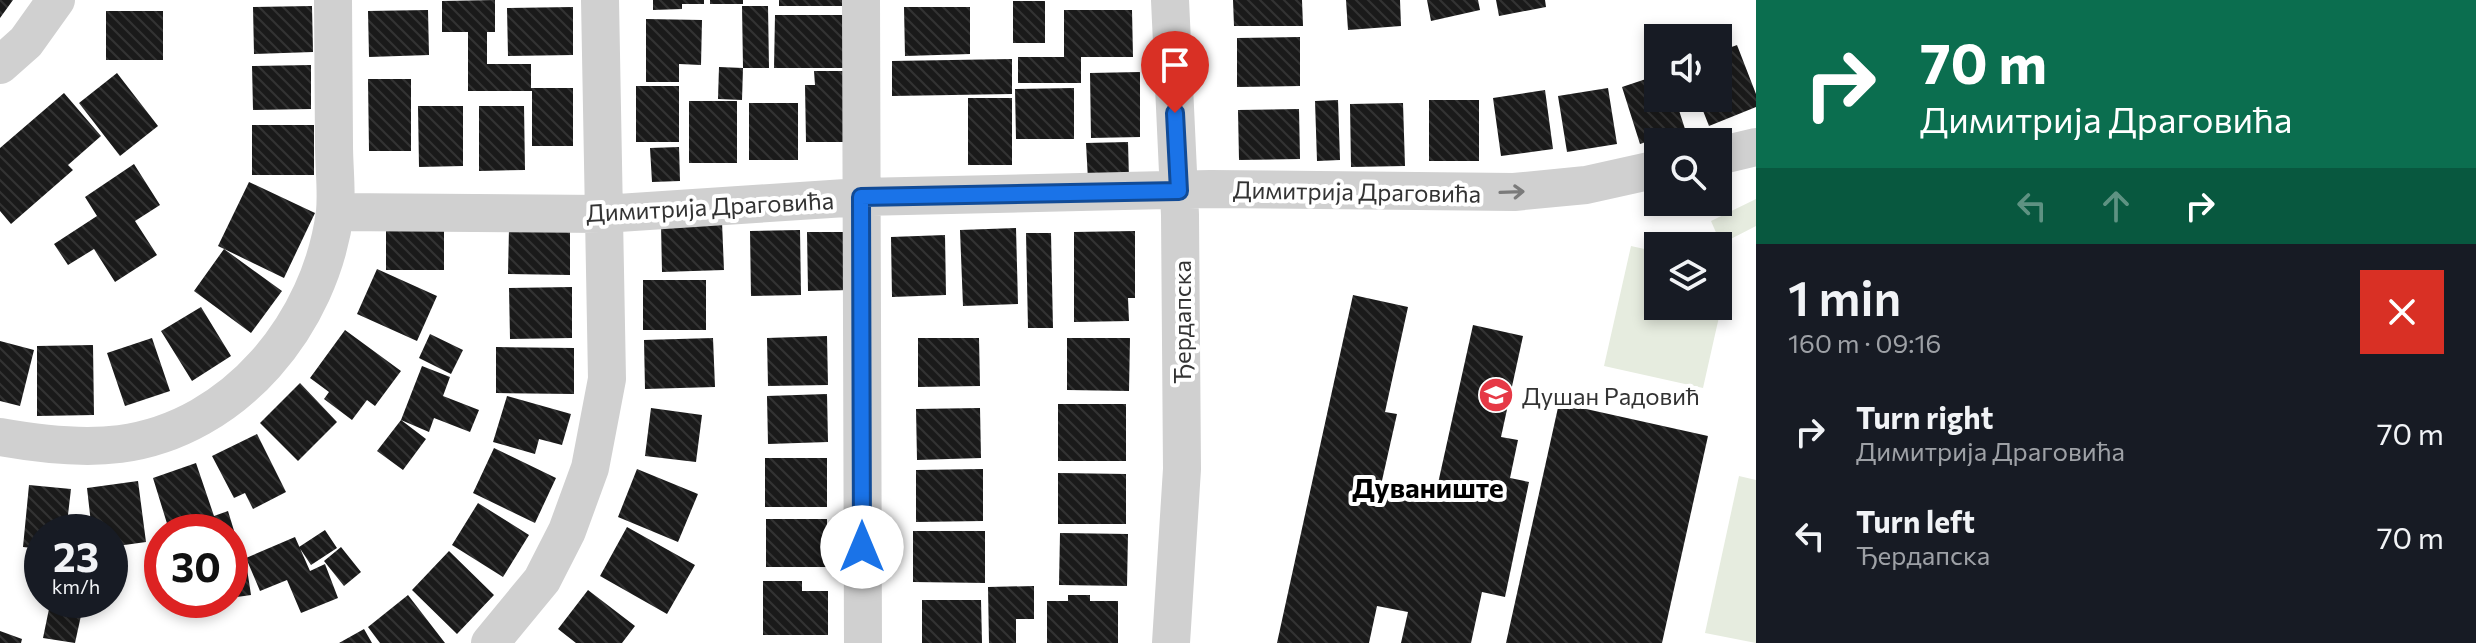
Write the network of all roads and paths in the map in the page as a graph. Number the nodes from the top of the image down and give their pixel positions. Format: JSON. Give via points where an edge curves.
{"nodes":[{"id":1,"x":56,"y":0,"type":"edge"},
{"id":2,"x":333,"y":0,"type":"edge"},
{"id":3,"x":600,"y":0,"type":"edge"},
{"id":4,"x":861,"y":0,"type":"edge"},
{"id":5,"x":1170,"y":0,"type":"edge"},
{"id":6,"x":0,"y":65,"type":"edge"},
{"id":7,"x":1756,"y":147,"type":"edge"},
{"id":8,"x":1732,"y":153,"type":"edge"},
{"id":9,"x":1644,"y":172,"type":"edge"},
{"id":10,"x":1179,"y":191,"type":"junction"},
{"id":11,"x":861,"y":197,"type":"junction"},
{"id":12,"x":335,"y":212,"type":"junction"},
{"id":13,"x":603,"y":214,"type":"junction"},
{"id":14,"x":0,"y":437,"type":"edge"},
{"id":15,"x":490,"y":643,"type":"edge"},
{"id":16,"x":863,"y":643,"type":"edge"},
{"id":17,"x":1171,"y":643,"type":"edge"}],
"edges":[{"from":1,"to":6,"type":"street","via":[[26,42]]},
{"from":2,"to":12,"type":"street"},
{"from":3,"to":13,"type":"street"},
{"from":4,"to":11,"type":"street"},
{"from":5,"to":10,"type":"street","name":"Ђердапска"},
{"from":7,"to":8,"type":"street"},
{"from":10,"to":9,"type":"street","name":"Димитрија Драговића","one_way":true,"via":[[1514,192]]},
{"from":10,"to":11,"type":"street","name":"Димитрија Драговића"},
{"from":10,"to":17,"type":"street","name":"Ђердапска","via":[[1182,488]]},
{"from":11,"to":13,"type":"street","name":"Димитрија Драговића"},
{"from":11,"to":16,"type":"street"},
{"from":12,"to":13,"type":"street","name":"Димитрија Драговића"},
{"from":12,"to":14,"type":"street","via":[[317,283],[295,324],[270,360],[226,403],[159,435],[122,444],[86,446]]},
{"from":13,"to":15,"type":"street","via":[[607,379],[590,468],[542,580]]}]}
